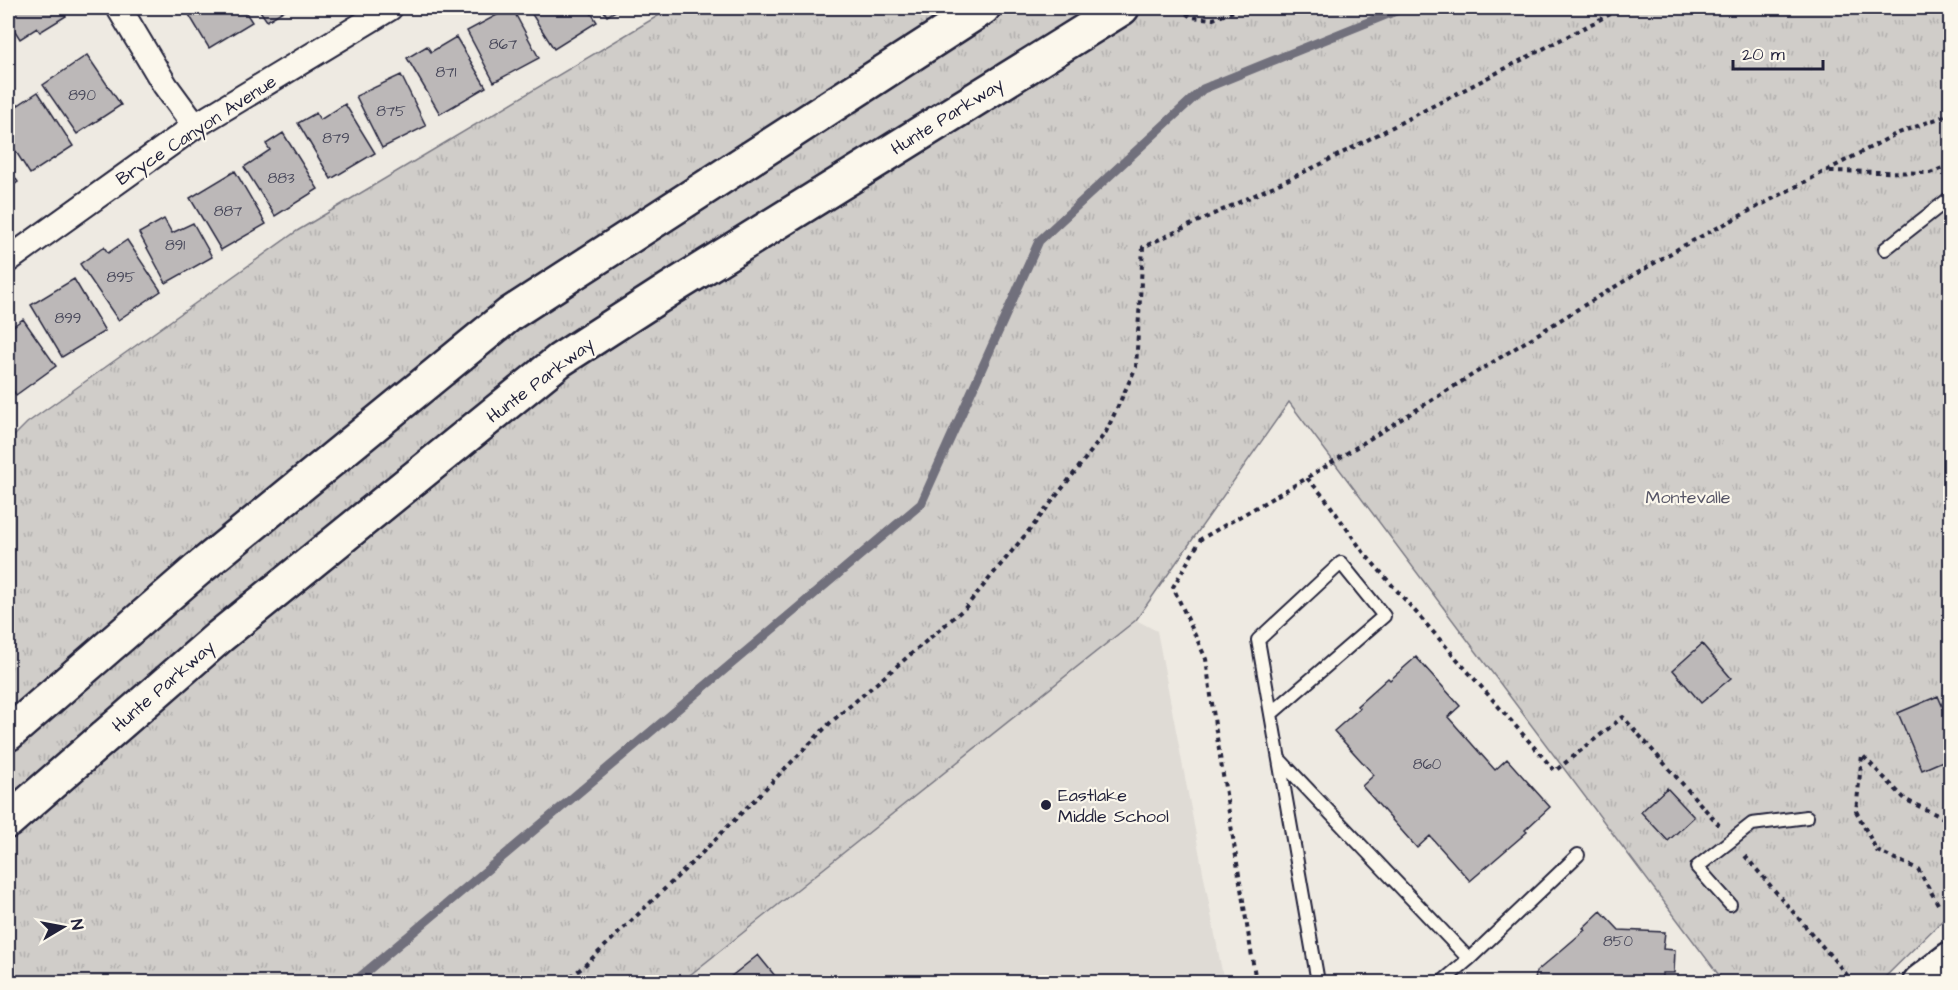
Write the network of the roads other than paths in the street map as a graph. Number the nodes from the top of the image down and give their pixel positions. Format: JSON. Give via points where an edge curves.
{"nodes":[{"id":1,"x":119,"y":8,"type":"edge"},
{"id":2,"x":390,"y":8,"type":"edge"},
{"id":3,"x":1122,"y":8,"type":"edge"},
{"id":4,"x":975,"y":10,"type":"edge"},
{"id":5,"x":195,"y":126,"type":"junction"},
{"id":6,"x":1950,"y":198,"type":"edge"},
{"id":7,"x":1885,"y":249,"type":"dead end"},
{"id":8,"x":8,"y":260,"type":"edge"},
{"id":9,"x":1271,"y":714,"type":"junction"},
{"id":10,"x":8,"y":734,"type":"edge"},
{"id":11,"x":1279,"y":758,"type":"junction"},
{"id":12,"x":1807,"y":817,"type":"dead end"},
{"id":13,"x":8,"y":821,"type":"edge"},
{"id":14,"x":1578,"y":855,"type":"dead end"},
{"id":15,"x":1730,"y":904,"type":"dead end"},
{"id":16,"x":1469,"y":959,"type":"junction"},
{"id":17,"x":1950,"y":959,"type":"edge"},
{"id":18,"x":1318,"y":982,"type":"edge"},
{"id":19,"x":1442,"y":982,"type":"edge"},
{"id":20,"x":1923,"y":982,"type":"edge"}],
"edges":[{"from":1,"to":5,"type":"street","via":[[165,85]]},
{"from":2,"to":5,"type":"street","name":"Bryce Canyon Avenue"},
{"from":3,"to":13,"type":"main road","name":"Hunte Parkway","via":[[560,360],[219,637]]},
{"from":4,"to":10,"type":"main road","via":[[510,314],[197,570]]},
{"from":5,"to":8,"type":"street","name":"Bryce Canyon Avenue"},
{"from":6,"to":7,"type":"lane"},
{"from":9,"to":9,"type":"lane","via":[[1258,640],[1341,563],[1384,616]]},
{"from":9,"to":11,"type":"lane"},
{"from":11,"to":16,"type":"lane"},
{"from":11,"to":18,"type":"lane"},
{"from":12,"to":15,"type":"lane","via":[[1752,824],[1697,867]]},
{"from":14,"to":16,"type":"lane"},
{"from":16,"to":19,"type":"lane"},
{"from":17,"to":20,"type":"main road"}]}
